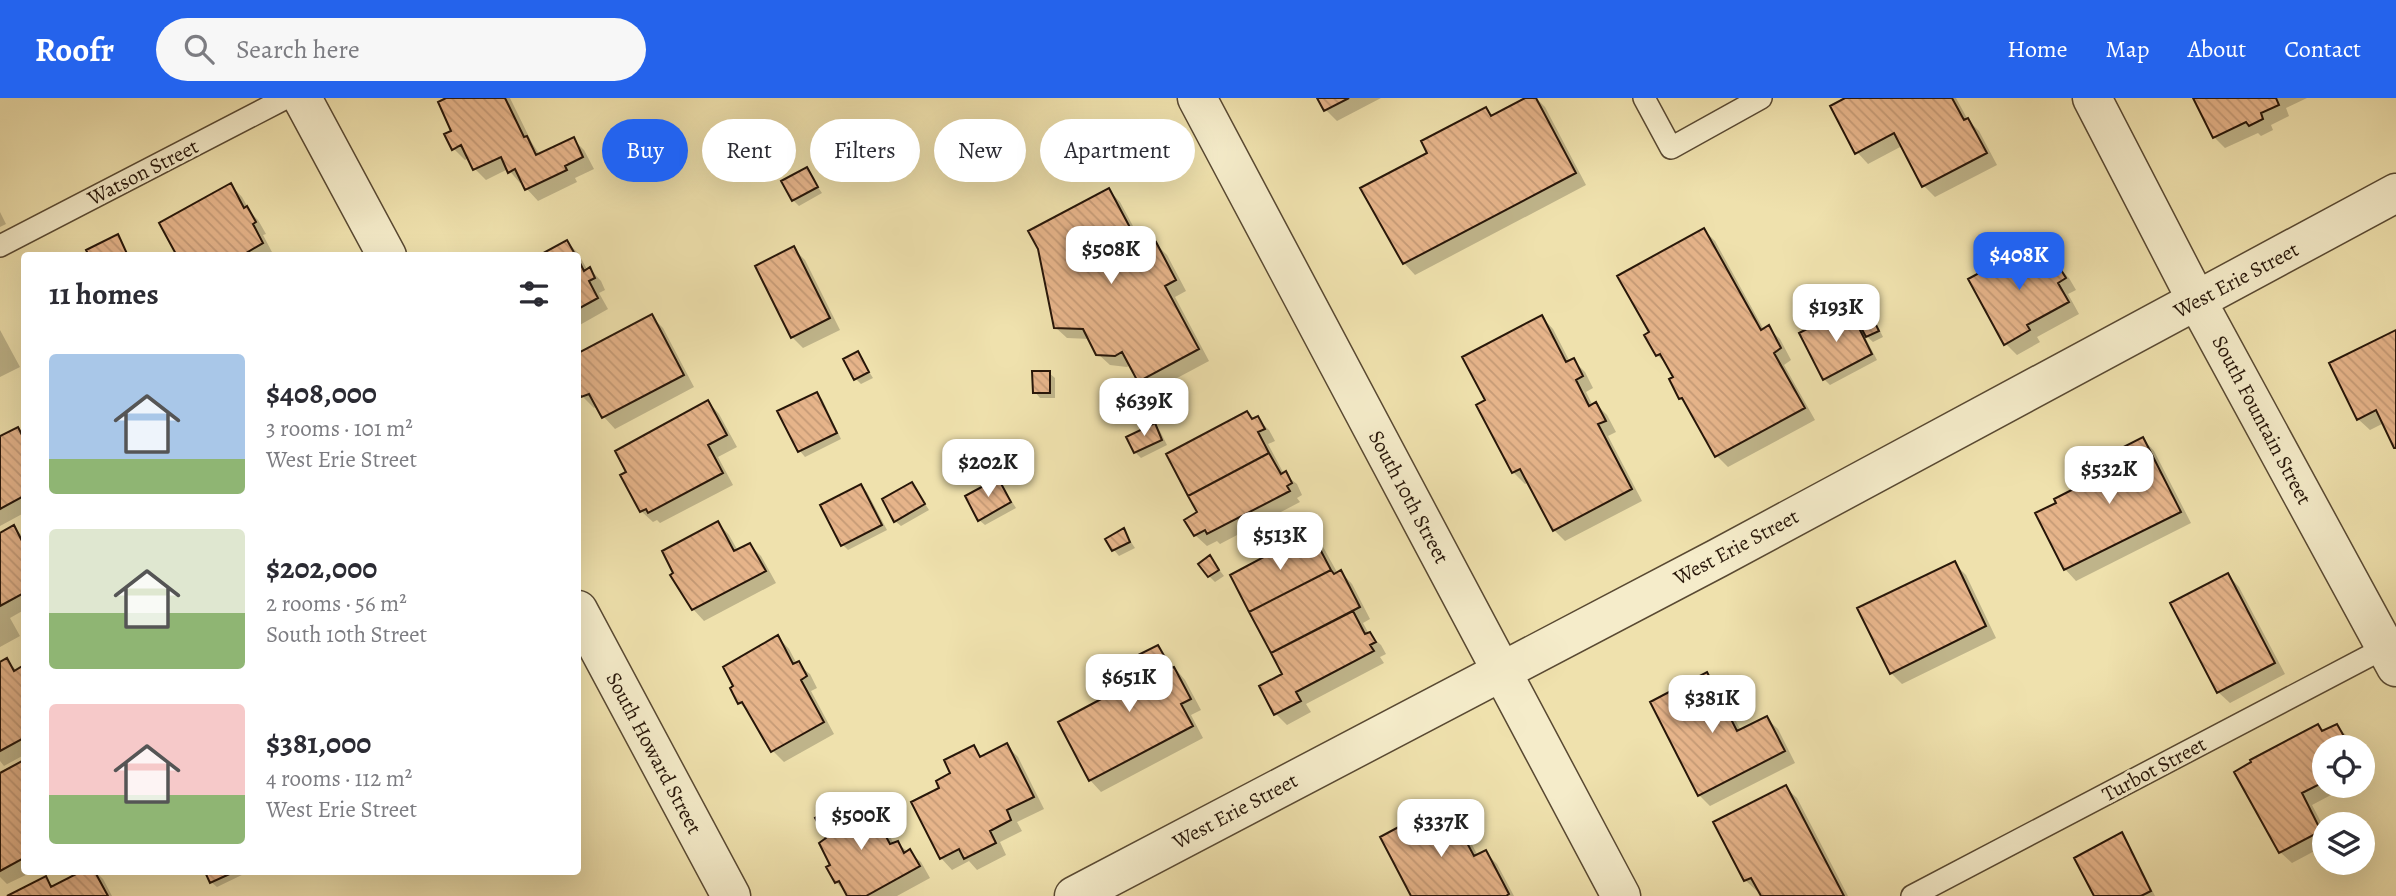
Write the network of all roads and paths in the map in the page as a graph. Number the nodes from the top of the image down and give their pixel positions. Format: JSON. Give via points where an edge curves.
{"nodes":[{"id":1,"x":286,"y":98,"type":"edge"},
{"id":2,"x":302,"y":98,"type":"edge"},
{"id":3,"x":1197,"y":98,"type":"edge"},
{"id":4,"x":1644,"y":98,"type":"edge"},
{"id":5,"x":1761,"y":98,"type":"edge"},
{"id":6,"x":2092,"y":98,"type":"edge"},
{"id":7,"x":2396,"y":193,"type":"edge"},
{"id":8,"x":0,"y":246,"type":"edge"},
{"id":9,"x":385,"y":252,"type":"edge"},
{"id":10,"x":2197,"y":301,"type":"junction"},
{"id":11,"x":581,"y":616,"type":"edge"},
{"id":12,"x":2392,"y":652,"type":"edge"},
{"id":13,"x":1502,"y":671,"type":"junction"},
{"id":14,"x":731,"y":896,"type":"edge"},
{"id":15,"x":1074,"y":896,"type":"edge"},
{"id":16,"x":1621,"y":896,"type":"edge"},
{"id":17,"x":1912,"y":896,"type":"edge"}],
"edges":[{"from":1,"to":8,"type":"lane","name":"Watson Street"},
{"from":2,"to":9,"type":"street"},
{"from":3,"to":13,"type":"street","name":"South 10th Street"},
{"from":4,"to":5,"type":"lane","via":[[1671,148]]},
{"from":6,"to":10,"type":"street","name":"South Fountain Street"},
{"from":7,"to":10,"type":"street","name":"West Erie Street"},
{"from":10,"to":12,"type":"street","name":"South Fountain Street"},
{"from":10,"to":13,"type":"street","name":"West Erie Street"},
{"from":11,"to":14,"type":"street","name":"South Howard Street"},
{"from":12,"to":17,"type":"lane","name":"Turbot Street"},
{"from":13,"to":15,"type":"street","name":"West Erie Street"},
{"from":13,"to":16,"type":"street","name":"South 10th Street"}]}
